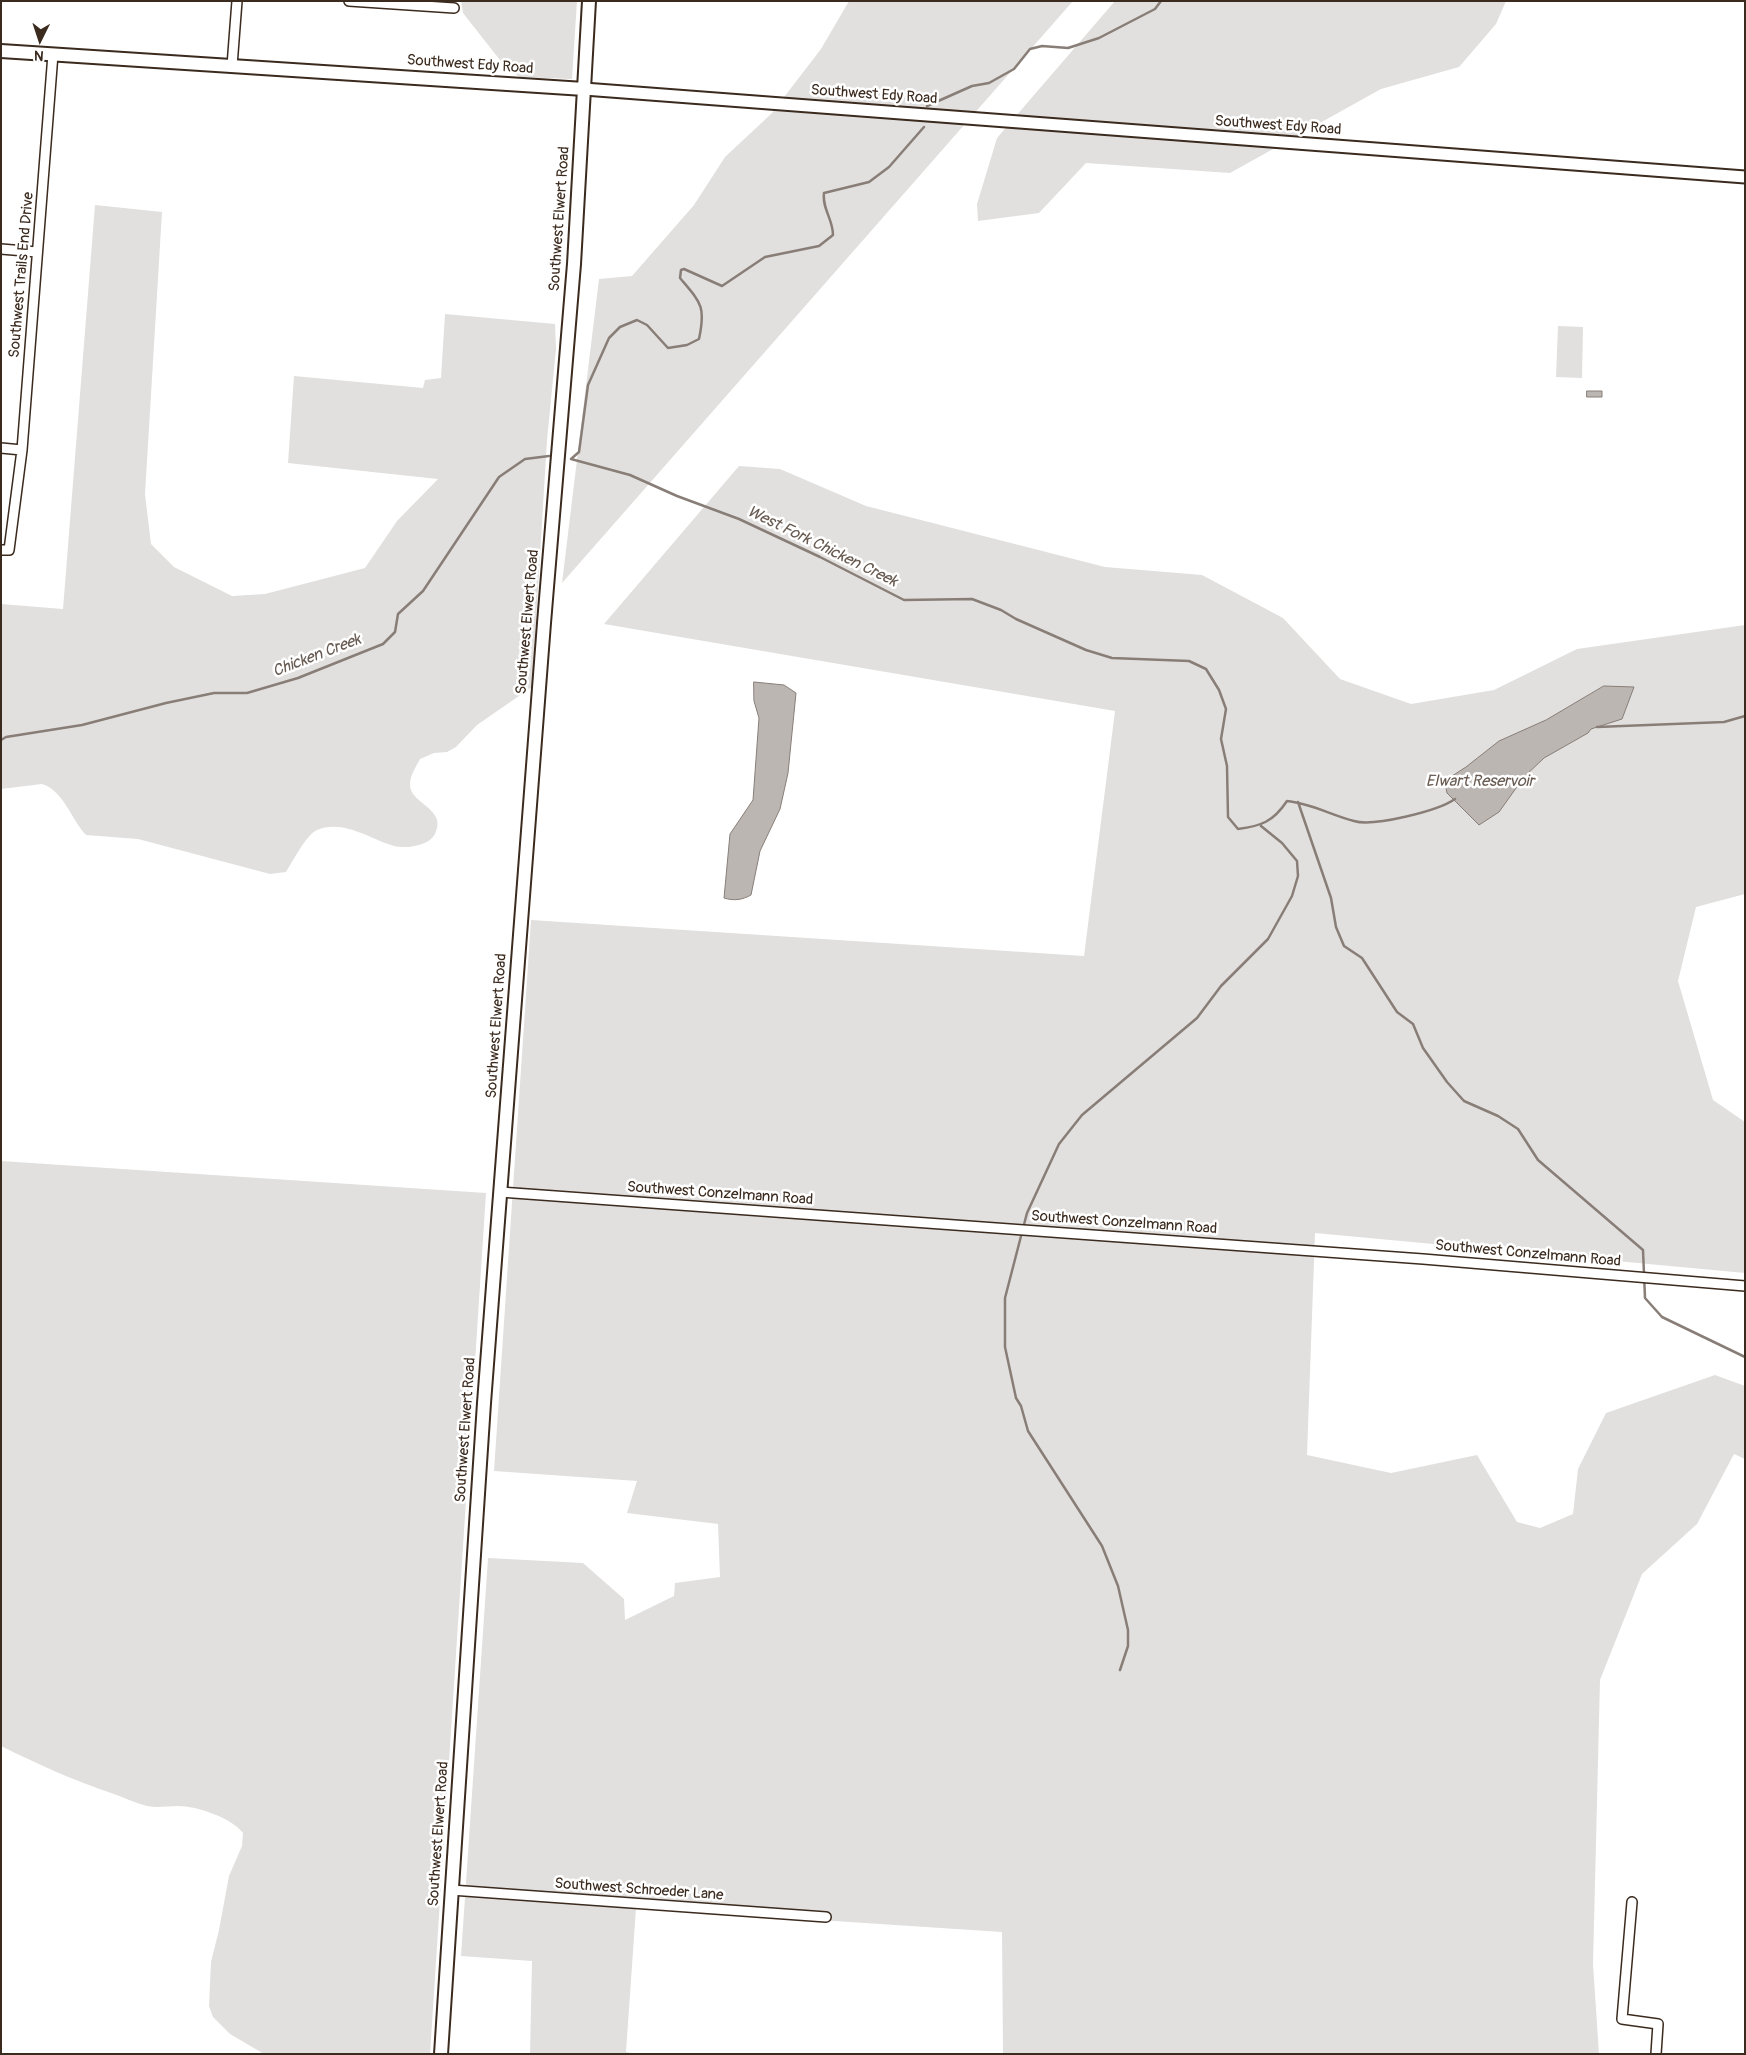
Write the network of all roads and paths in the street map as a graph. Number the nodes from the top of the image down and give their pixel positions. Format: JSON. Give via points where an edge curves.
{"nodes":[{"id":1,"x":236,"y":1,"type":"edge"},
{"id":2,"x":349,"y":1,"type":"edge"},
{"id":3,"x":589,"y":1,"type":"edge"},
{"id":4,"x":454,"y":8,"type":"dead end"},
{"id":5,"x":1,"y":51,"type":"edge"},
{"id":6,"x":53,"y":54,"type":"junction"},
{"id":7,"x":232,"y":66,"type":"junction"},
{"id":8,"x":584,"y":89,"type":"junction"},
{"id":9,"x":1745,"y":178,"type":"edge"},
{"id":10,"x":1,"y":250,"type":"edge"},
{"id":11,"x":37,"y":252,"type":"junction"},
{"id":12,"x":1,"y":448,"type":"edge"},
{"id":13,"x":22,"y":450,"type":"junction"},
{"id":14,"x":1,"y":550,"type":"edge"},
{"id":15,"x":500,"y":1192,"type":"junction"},
{"id":16,"x":1745,"y":1286,"type":"edge"},
{"id":17,"x":451,"y":1890,"type":"junction"},
{"id":18,"x":1632,"y":1902,"type":"dead end"},
{"id":19,"x":826,"y":1917,"type":"dead end"},
{"id":20,"x":441,"y":2054,"type":"edge"},
{"id":21,"x":1656,"y":2054,"type":"edge"}],
"edges":[{"from":1,"to":7,"type":"street"},
{"from":2,"to":4,"type":"street"},
{"from":3,"to":8,"type":"main road","name":"Southwest Elwert Road"},
{"from":5,"to":6,"type":"main road","name":"Southwest Edy Road"},
{"from":6,"to":7,"type":"main road","name":"Southwest Edy Road"},
{"from":6,"to":11,"type":"street","name":"Southwest Trails End Drive"},
{"from":7,"to":8,"type":"main road","name":"Southwest Edy Road"},
{"from":8,"to":9,"type":"street","name":"Southwest Edy Road"},
{"from":8,"to":15,"type":"main road","name":"Southwest Elwert Road","via":[[568,350]]},
{"from":10,"to":11,"type":"street"},
{"from":11,"to":13,"type":"street","name":"Southwest Trails End Drive"},
{"from":12,"to":13,"type":"street"},
{"from":13,"to":14,"type":"street","name":"Southwest Trails End Drive","via":[[9,550]]},
{"from":15,"to":16,"type":"street","name":"Southwest Conzelmann Road"},
{"from":15,"to":17,"type":"main road","name":"Southwest Elwert Road"},
{"from":17,"to":19,"type":"street","name":"Southwest Schroeder Lane"},
{"from":17,"to":20,"type":"main road","name":"Southwest Elwert Road"},
{"from":18,"to":21,"type":"street","via":[[1622,2019],[1658,2024]]}]}
